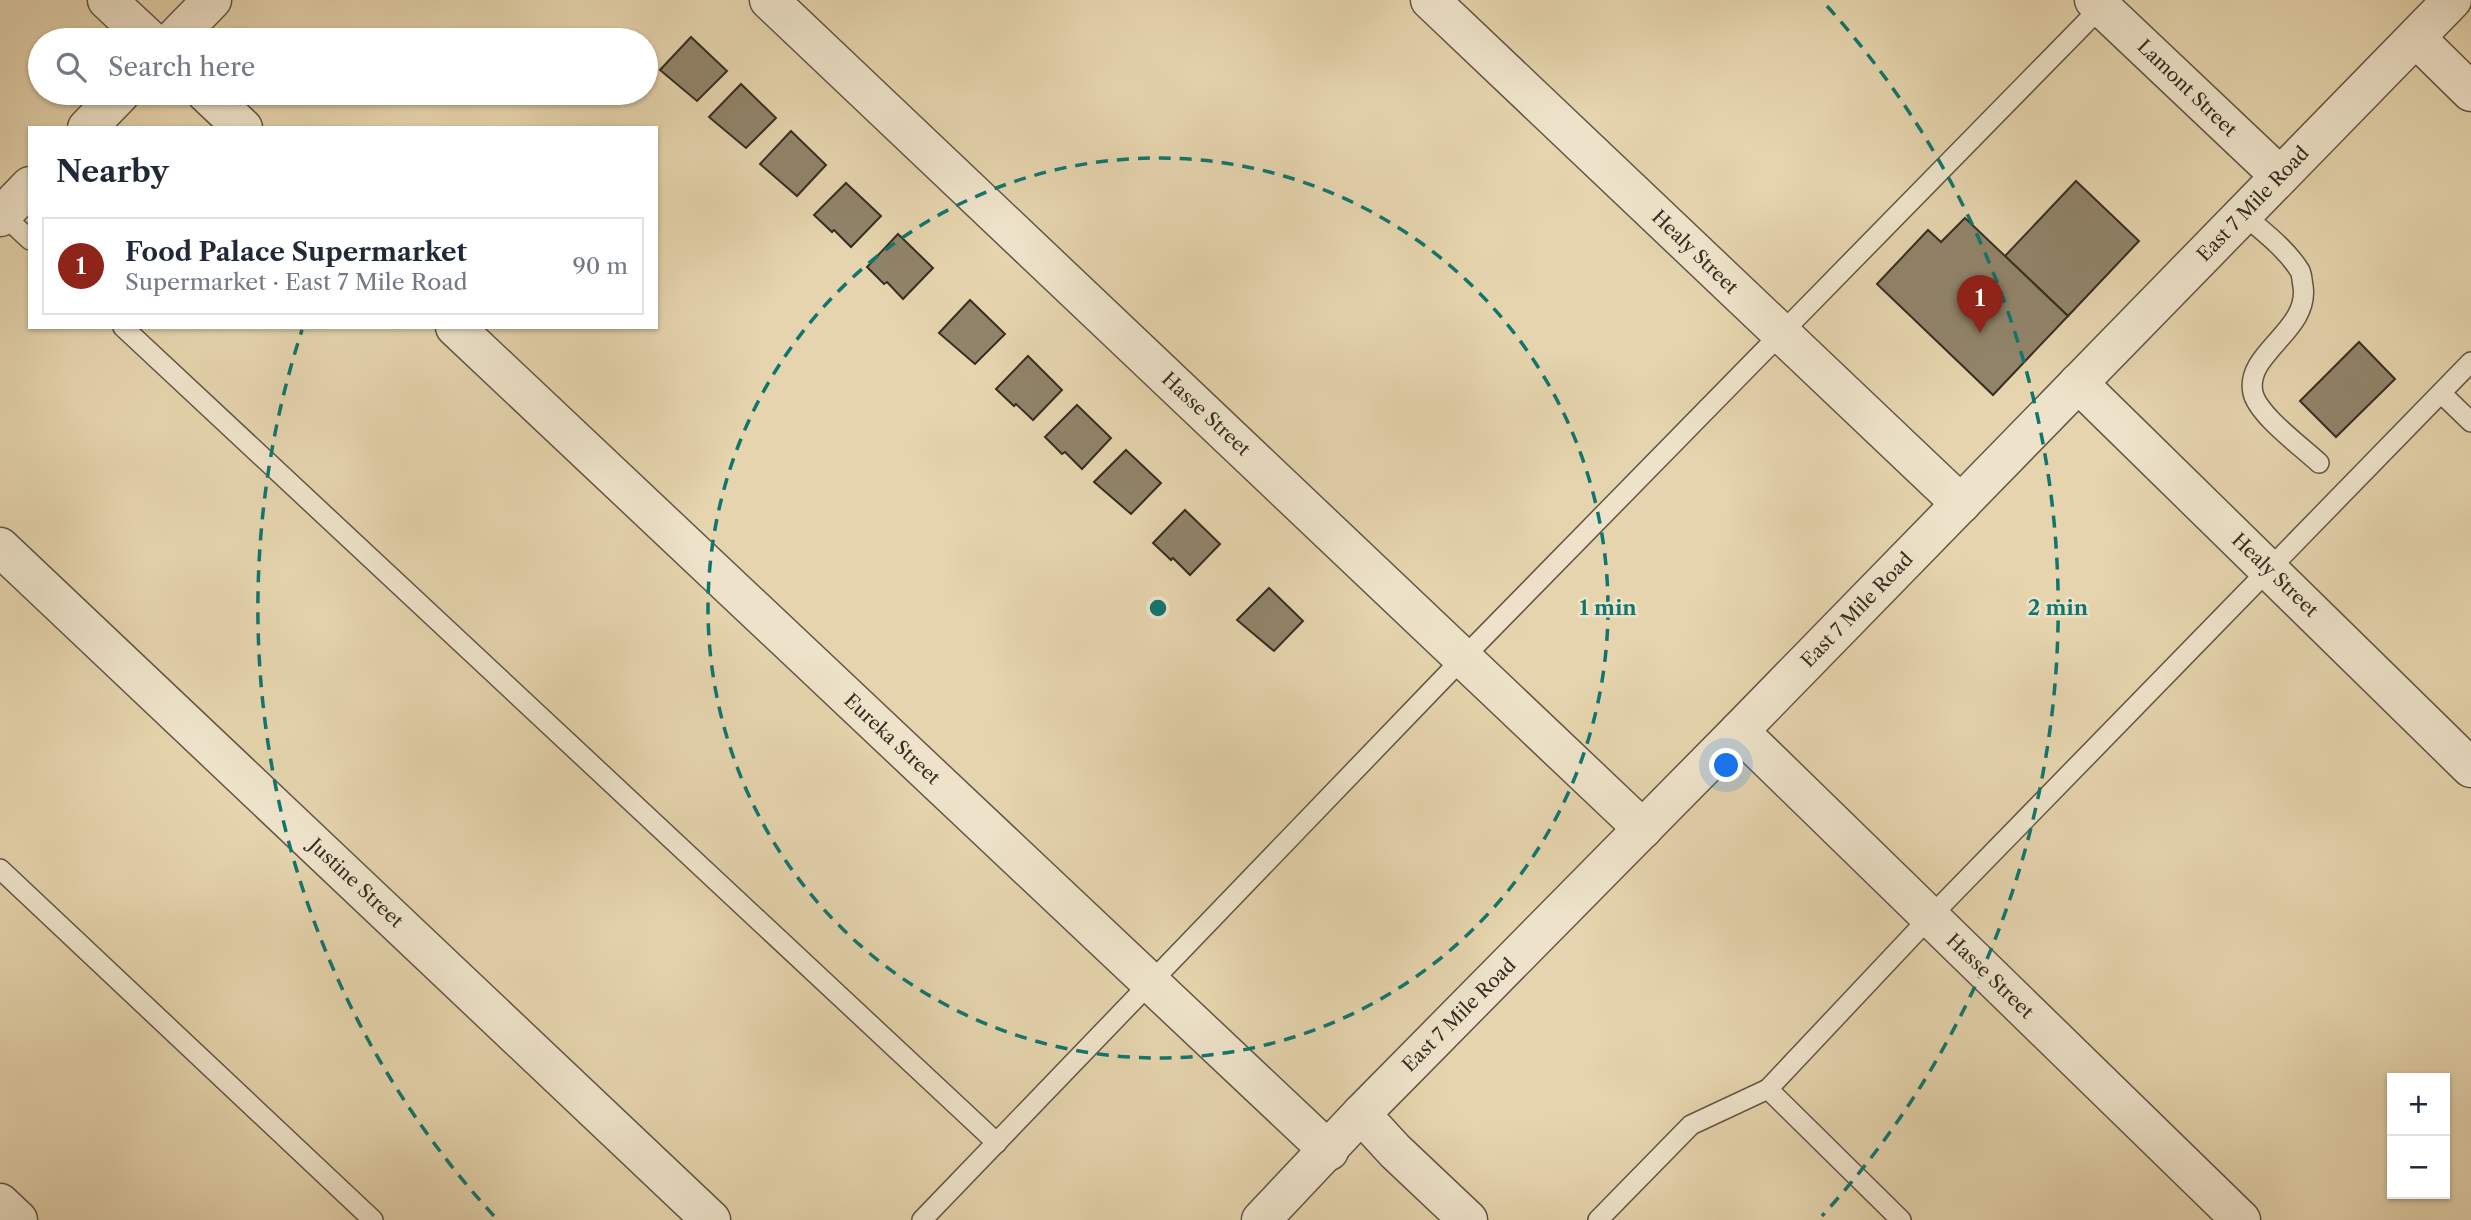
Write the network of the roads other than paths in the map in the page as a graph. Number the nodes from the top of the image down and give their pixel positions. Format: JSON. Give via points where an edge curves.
{"nodes":[{"id":1,"x":107,"y":0,"type":"edge"},
{"id":2,"x":212,"y":0,"type":"edge"},
{"id":3,"x":769,"y":0,"type":"edge"},
{"id":4,"x":1430,"y":0,"type":"edge"},
{"id":5,"x":2452,"y":0,"type":"edge"},
{"id":6,"x":2101,"y":2,"type":"edge"},
{"id":7,"x":137,"y":28,"type":"edge"},
{"id":8,"x":185,"y":28,"type":"edge"},
{"id":9,"x":2416,"y":38,"type":"junction"},
{"id":10,"x":2471,"y":92,"type":"edge"},
{"id":11,"x":109,"y":105,"type":"edge"},
{"id":12,"x":219,"y":105,"type":"edge"},
{"id":13,"x":89,"y":126,"type":"edge"},
{"id":14,"x":241,"y":126,"type":"edge"},
{"id":15,"x":2280,"y":176,"type":"junction"},
{"id":16,"x":28,"y":188,"type":"edge"},
{"id":17,"x":1,"y":214,"type":"edge"},
{"id":18,"x":2243,"y":214,"type":"junction"},
{"id":19,"x":28,"y":238,"type":"edge"},
{"id":20,"x":125,"y":329,"type":"edge"},
{"id":21,"x":456,"y":329,"type":"edge"},
{"id":22,"x":1782,"y":335,"type":"junction"},
{"id":23,"x":2471,"y":362,"type":"edge"},
{"id":24,"x":2078,"y":383,"type":"junction"},
{"id":25,"x":2441,"y":393,"type":"junction"},
{"id":26,"x":2471,"y":422,"type":"edge"},
{"id":27,"x":2319,"y":463,"type":"dead end"},
{"id":28,"x":1961,"y":504,"type":"junction"},
{"id":29,"x":0,"y":547,"type":"edge"},
{"id":30,"x":2268,"y":569,"type":"junction"},
{"id":31,"x":1463,"y":659,"type":"junction"},
{"id":32,"x":1739,"y":731,"type":"junction"},
{"id":33,"x":2471,"y":768,"type":"edge"},
{"id":34,"x":1643,"y":829,"type":"junction"},
{"id":35,"x":0,"y":869,"type":"edge"},
{"id":36,"x":1930,"y":917,"type":"junction"},
{"id":37,"x":1150,"y":982,"type":"junction"},
{"id":38,"x":1768,"y":1089,"type":"junction"},
{"id":39,"x":1361,"y":1114,"type":"junction"},
{"id":40,"x":997,"y":1143,"type":"junction"},
{"id":41,"x":1329,"y":1151,"type":"junction"},
{"id":42,"x":0,"y":1202,"type":"edge"},
{"id":43,"x":19,"y":1220,"type":"edge"},
{"id":44,"x":373,"y":1220,"type":"edge"},
{"id":45,"x":711,"y":1220,"type":"edge"},
{"id":46,"x":922,"y":1220,"type":"edge"},
{"id":47,"x":1261,"y":1220,"type":"edge"},
{"id":48,"x":1468,"y":1220,"type":"edge"},
{"id":49,"x":1598,"y":1220,"type":"edge"},
{"id":50,"x":1902,"y":1220,"type":"edge"},
{"id":51,"x":2241,"y":1220,"type":"edge"}],
"edges":[{"from":1,"to":7,"type":"street"},
{"from":2,"to":8,"type":"street"},
{"from":3,"to":31,"type":"street","name":"Hasse Street"},
{"from":4,"to":22,"type":"street","name":"Healy Street"},
{"from":5,"to":9,"type":"street","name":"East 7 Mile Road"},
{"from":6,"to":15,"type":"street","name":"Lamont Street"},
{"from":6,"to":22,"type":"lane"},
{"from":9,"to":10,"type":"street"},
{"from":9,"to":15,"type":"street","name":"East 7 Mile Road"},
{"from":11,"to":13,"type":"street"},
{"from":12,"to":14,"type":"street"},
{"from":15,"to":18,"type":"street","name":"East 7 Mile Road"},
{"from":16,"to":17,"type":"street"},
{"from":17,"to":19,"type":"lane"},
{"from":18,"to":24,"type":"street","name":"East 7 Mile Road"},
{"from":18,"to":27,"type":"lane","via":[[2301,273],[2305,298],[2290,328],[2252,376],[2253,395]]},
{"from":20,"to":40,"type":"lane"},
{"from":21,"to":37,"type":"street","name":"Eureka Street"},
{"from":22,"to":28,"type":"street","name":"Healy Street"},
{"from":22,"to":31,"type":"lane"},
{"from":23,"to":25,"type":"lane"},
{"from":24,"to":28,"type":"street","name":"East 7 Mile Road"},
{"from":24,"to":30,"type":"street","name":"Healy Street"},
{"from":25,"to":26,"type":"lane"},
{"from":25,"to":30,"type":"lane"},
{"from":28,"to":32,"type":"street","name":"East 7 Mile Road"},
{"from":29,"to":45,"type":"street","name":"Justine Street"},
{"from":30,"to":33,"type":"street","name":"Healy Street"},
{"from":30,"to":36,"type":"lane"},
{"from":31,"to":34,"type":"street","name":"Hasse Street"},
{"from":31,"to":37,"type":"lane"},
{"from":32,"to":34,"type":"street","name":"East 7 Mile Road"},
{"from":32,"to":36,"type":"street","name":"Hasse Street"},
{"from":34,"to":39,"type":"street","name":"East 7 Mile Road"},
{"from":35,"to":44,"type":"lane"},
{"from":36,"to":38,"type":"lane"},
{"from":36,"to":51,"type":"street","name":"Hasse Street"},
{"from":37,"to":40,"type":"lane"},
{"from":37,"to":41,"type":"street","name":"Eureka Street"},
{"from":38,"to":49,"type":"lane","via":[[1691,1125]]},
{"from":38,"to":50,"type":"lane"},
{"from":39,"to":41,"type":"street","name":"East 7 Mile Road"},
{"from":39,"to":48,"type":"street"},
{"from":40,"to":46,"type":"lane"},
{"from":41,"to":47,"type":"street","name":"East 7 Mile Road"},
{"from":42,"to":43,"type":"street"}]}
